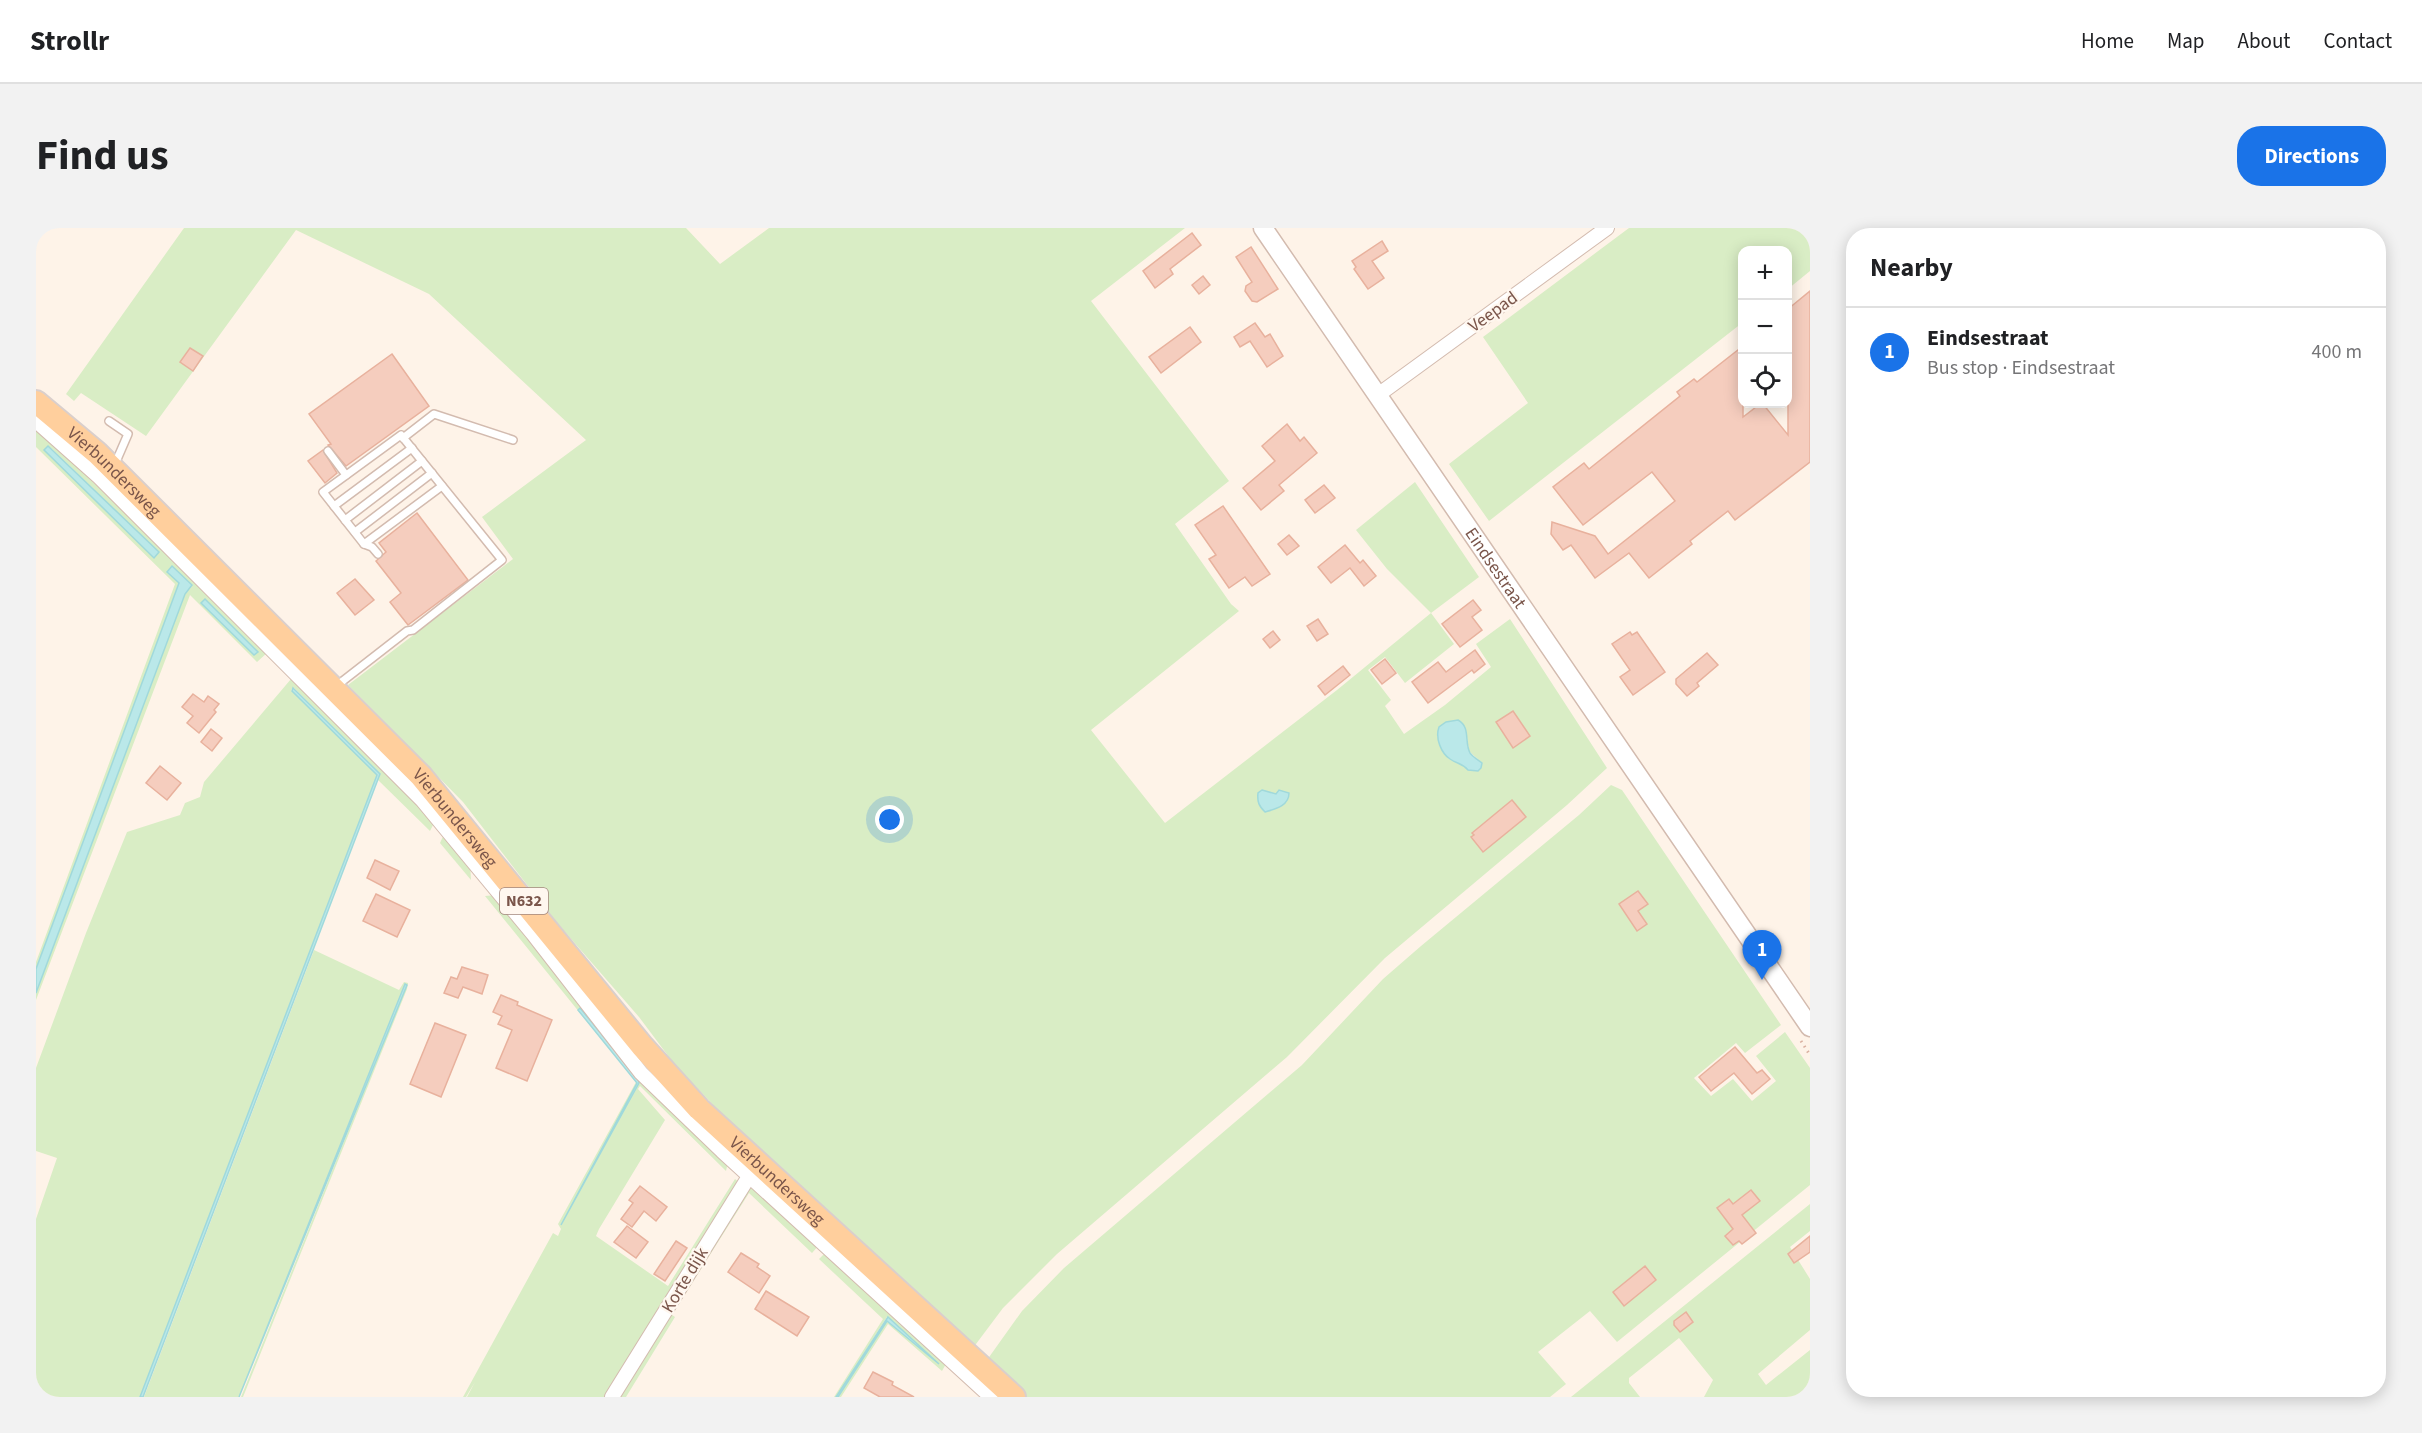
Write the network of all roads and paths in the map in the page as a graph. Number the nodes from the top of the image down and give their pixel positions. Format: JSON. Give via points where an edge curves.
{"nodes":[{"id":1,"x":1263,"y":228,"type":"edge"},
{"id":2,"x":1607,"y":228,"type":"edge"},
{"id":3,"x":1378,"y":395,"type":"junction"},
{"id":4,"x":36,"y":402,"type":"edge"},
{"id":5,"x":36,"y":421,"type":"edge"},
{"id":6,"x":109,"y":421,"type":"dead end"},
{"id":7,"x":403,"y":438,"type":"junction"},
{"id":8,"x":513,"y":440,"type":"dead end"},
{"id":9,"x":412,"y":448,"type":"junction"},
{"id":10,"x":328,"y":451,"type":"dead end"},
{"id":11,"x":422,"y":461,"type":"junction"},
{"id":12,"x":112,"y":469,"type":"junction"},
{"id":13,"x":432,"y":473,"type":"junction"},
{"id":14,"x":346,"y":475,"type":"junction"},
{"id":15,"x":442,"y":486,"type":"junction"},
{"id":16,"x":334,"y":507,"type":"junction"},
{"id":17,"x":345,"y":520,"type":"junction"},
{"id":18,"x":355,"y":532,"type":"junction"},
{"id":19,"x":364,"y":544,"type":"junction"},
{"id":20,"x":378,"y":554,"type":"dead end"},
{"id":21,"x":333,"y":688,"type":"junction"},
{"id":22,"x":1810,"y":1027,"type":"edge"},
{"id":23,"x":754,"y":1170,"type":"junction"},
{"id":24,"x":612,"y":1397,"type":"edge"},
{"id":25,"x":991,"y":1397,"type":"edge"},
{"id":26,"x":1014,"y":1397,"type":"edge"}],
"edges":[{"from":1,"to":3,"type":"street","name":"Eindsestraat"},
{"from":2,"to":3,"type":"street","name":"Veepad"},
{"from":3,"to":22,"type":"street","name":"Eindsestraat"},
{"from":4,"to":12,"type":"main road","name":"Vierbundersweg","number":"N632"},
{"from":5,"to":23,"type":"street","name":"Vierbundersweg","via":[[99,477],[422,800],[641,1073]]},
{"from":6,"to":12,"type":"lane","via":[[128,434]]},
{"from":7,"to":8,"type":"lane","via":[[434,414]]},
{"from":7,"to":9,"type":"lane"},
{"from":7,"to":14,"type":"lane","via":[[401,435]]},
{"from":9,"to":11,"type":"lane"},
{"from":9,"to":16,"type":"lane"},
{"from":10,"to":14,"type":"lane"},
{"from":11,"to":13,"type":"lane"},
{"from":11,"to":17,"type":"lane"},
{"from":12,"to":21,"type":"main road","name":"Vierbundersweg","number":"N632"},
{"from":13,"to":15,"type":"lane"},
{"from":13,"to":18,"type":"lane"},
{"from":14,"to":16,"type":"lane","via":[[323,492]]},
{"from":15,"to":19,"type":"lane"},
{"from":15,"to":21,"type":"lane","via":[[502,560]]},
{"from":16,"to":17,"type":"lane"},
{"from":17,"to":18,"type":"lane"},
{"from":18,"to":19,"type":"lane"},
{"from":19,"to":20,"type":"lane"},
{"from":21,"to":23,"type":"main road","name":"Vierbundersweg","number":"N632","via":[[421,776],[642,1046]]},
{"from":23,"to":24,"type":"street","name":"Korte dijk"},
{"from":23,"to":25,"type":"street","name":"Vierbundersweg"},
{"from":23,"to":26,"type":"main road","name":"Vierbundersweg","number":"N632"}]}
